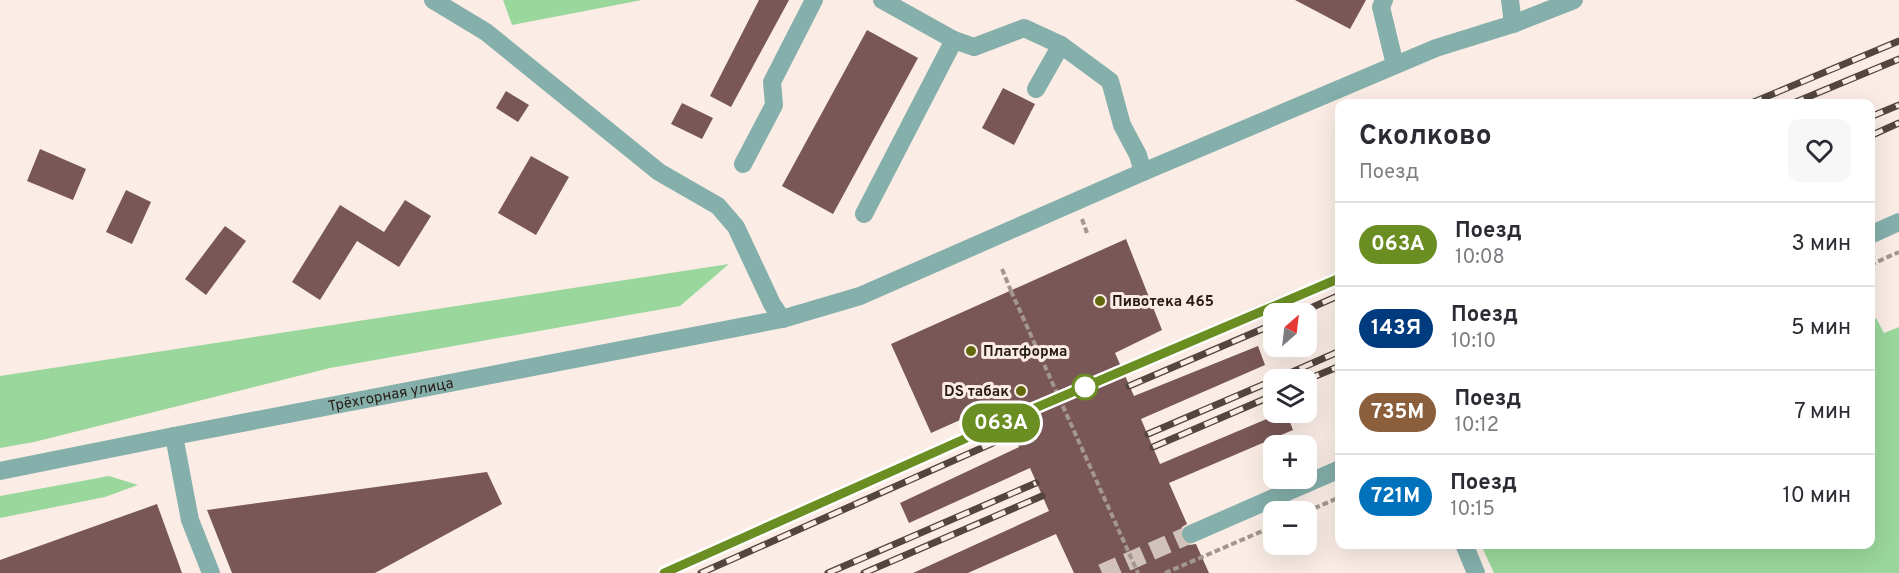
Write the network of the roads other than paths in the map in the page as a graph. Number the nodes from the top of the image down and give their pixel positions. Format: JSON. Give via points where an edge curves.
{"nodes":[{"id":1,"x":433,"y":0,"type":"edge"},
{"id":2,"x":814,"y":0,"type":"edge"},
{"id":3,"x":882,"y":0,"type":"edge"},
{"id":4,"x":1384,"y":0,"type":"edge"},
{"id":5,"x":1510,"y":0,"type":"edge"},
{"id":6,"x":1574,"y":0,"type":"edge"},
{"id":7,"x":1513,"y":24,"type":"junction"},
{"id":8,"x":954,"y":40,"type":"junction"},
{"id":9,"x":1061,"y":45,"type":"junction"},
{"id":10,"x":1395,"y":65,"type":"junction"},
{"id":11,"x":1036,"y":89,"type":"dead end"},
{"id":12,"x":743,"y":164,"type":"dead end"},
{"id":13,"x":1143,"y":172,"type":"junction"},
{"id":14,"x":864,"y":214,"type":"dead end"},
{"id":15,"x":1899,"y":222,"type":"edge"},
{"id":16,"x":1875,"y":233,"type":"edge"},
{"id":17,"x":782,"y":319,"type":"junction"},
{"id":18,"x":174,"y":436,"type":"junction"},
{"id":19,"x":0,"y":471,"type":"edge"},
{"id":20,"x":1335,"y":471,"type":"edge"},
{"id":21,"x":1191,"y":534,"type":"tunnel mouth"},
{"id":22,"x":1466,"y":549,"type":"edge"},
{"id":23,"x":211,"y":573,"type":"edge"},
{"id":24,"x":1476,"y":573,"type":"edge"}],
"edges":[{"from":1,"to":17,"type":"street","via":[[486,32],[659,172],[718,206],[736,227]]},
{"from":2,"to":12,"type":"street","via":[[772,82],[774,105]]},
{"from":3,"to":8,"type":"street"},
{"from":4,"to":10,"type":"street","via":[[1381,7]]},
{"from":5,"to":7,"type":"street"},
{"from":6,"to":7,"type":"street","name":"Трёхгорная улица"},
{"from":7,"to":10,"type":"street","name":"Трёхгорная улица"},
{"from":8,"to":9,"type":"street","via":[[974,47],[1024,28]]},
{"from":8,"to":14,"type":"street"},
{"from":9,"to":11,"type":"street"},
{"from":9,"to":13,"type":"street","via":[[1110,81],[1122,124]]},
{"from":10,"to":13,"type":"street","name":"Трёхгорная улица"},
{"from":13,"to":17,"type":"street","name":"Трёхгорная улица","via":[[860,296]]},
{"from":15,"to":16,"type":"street"},
{"from":17,"to":18,"type":"street","name":"Трёхгорная улица"},
{"from":18,"to":19,"type":"street","name":"Трёхгорная улица"},
{"from":18,"to":23,"type":"street","via":[[190,520]]},
{"from":20,"to":21,"type":"street"},
{"from":22,"to":24,"type":"street"}]}
